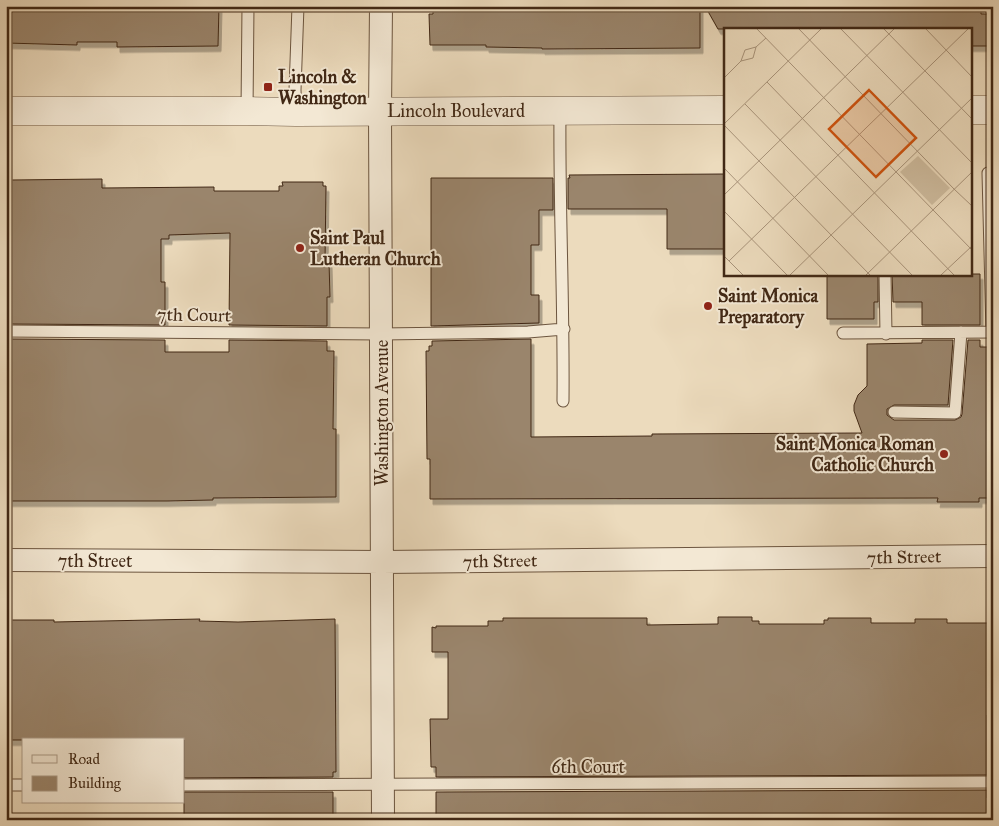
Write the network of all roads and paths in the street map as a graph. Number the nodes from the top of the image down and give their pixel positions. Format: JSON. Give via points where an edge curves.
{"nodes":[{"id":1,"x":248,"y":6,"type":"edge"},
{"id":2,"x":298,"y":6,"type":"edge"},
{"id":3,"x":381,"y":6,"type":"edge"},
{"id":4,"x":560,"y":110,"type":"junction"},
{"id":5,"x":724,"y":110,"type":"edge"},
{"id":6,"x":972,"y":110,"type":"edge"},
{"id":7,"x":993,"y":110,"type":"edge"},
{"id":8,"x":6,"y":111,"type":"edge"},
{"id":9,"x":247,"y":111,"type":"junction"},
{"id":10,"x":296,"y":112,"type":"junction"},
{"id":11,"x":380,"y":112,"type":"junction"},
{"id":12,"x":988,"y":173,"type":"dead end"},
{"id":13,"x":885,"y":275,"type":"edge"},
{"id":14,"x":564,"y":330,"type":"junction"},
{"id":15,"x":6,"y":331,"type":"edge"},
{"id":16,"x":961,"y":332,"type":"junction"},
{"id":17,"x":993,"y":332,"type":"edge"},
{"id":18,"x":842,"y":333,"type":"dead end"},
{"id":19,"x":381,"y":334,"type":"junction"},
{"id":20,"x":886,"y":334,"type":"junction"},
{"id":21,"x":563,"y":401,"type":"dead end"},
{"id":22,"x":894,"y":412,"type":"dead end"},
{"id":23,"x":993,"y":556,"type":"edge"},
{"id":24,"x":6,"y":560,"type":"edge"},
{"id":25,"x":382,"y":562,"type":"junction"},
{"id":26,"x":993,"y":782,"type":"edge"},
{"id":27,"x":6,"y":785,"type":"edge"},
{"id":28,"x":22,"y":785,"type":"edge"},
{"id":29,"x":185,"y":786,"type":"edge"},
{"id":30,"x":383,"y":786,"type":"junction"},
{"id":31,"x":384,"y":820,"type":"edge"}],
"edges":[{"from":1,"to":9,"type":"lane"},
{"from":2,"to":10,"type":"lane"},
{"from":3,"to":11,"type":"street","name":"Washington Avenue"},
{"from":4,"to":5,"type":"street","name":"Lincoln Boulevard"},
{"from":4,"to":11,"type":"street","name":"Lincoln Boulevard"},
{"from":4,"to":14,"type":"lane"},
{"from":6,"to":7,"type":"street"},
{"from":8,"to":9,"type":"street","name":"Lincoln Boulevard"},
{"from":9,"to":10,"type":"street","name":"Lincoln Boulevard"},
{"from":10,"to":11,"type":"street","name":"Lincoln Boulevard"},
{"from":11,"to":19,"type":"street","name":"Washington Avenue"},
{"from":12,"to":17,"type":"lane"},
{"from":13,"to":20,"type":"lane"},
{"from":14,"to":19,"type":"lane","name":"7th Court"},
{"from":14,"to":21,"type":"lane"},
{"from":15,"to":19,"type":"lane","name":"7th Court"},
{"from":16,"to":17,"type":"lane"},
{"from":16,"to":20,"type":"lane"},
{"from":16,"to":22,"type":"lane","via":[[956,413]]},
{"from":18,"to":20,"type":"lane"},
{"from":19,"to":25,"type":"street","name":"Washington Avenue"},
{"from":23,"to":25,"type":"street","name":"7th Street"},
{"from":24,"to":25,"type":"street","name":"7th Street"},
{"from":25,"to":30,"type":"street","name":"Washington Avenue"},
{"from":26,"to":30,"type":"lane","name":"6th Court"},
{"from":27,"to":28,"type":"lane"},
{"from":29,"to":30,"type":"lane","name":"6th Court"},
{"from":30,"to":31,"type":"street","name":"Washington Avenue"}]}
